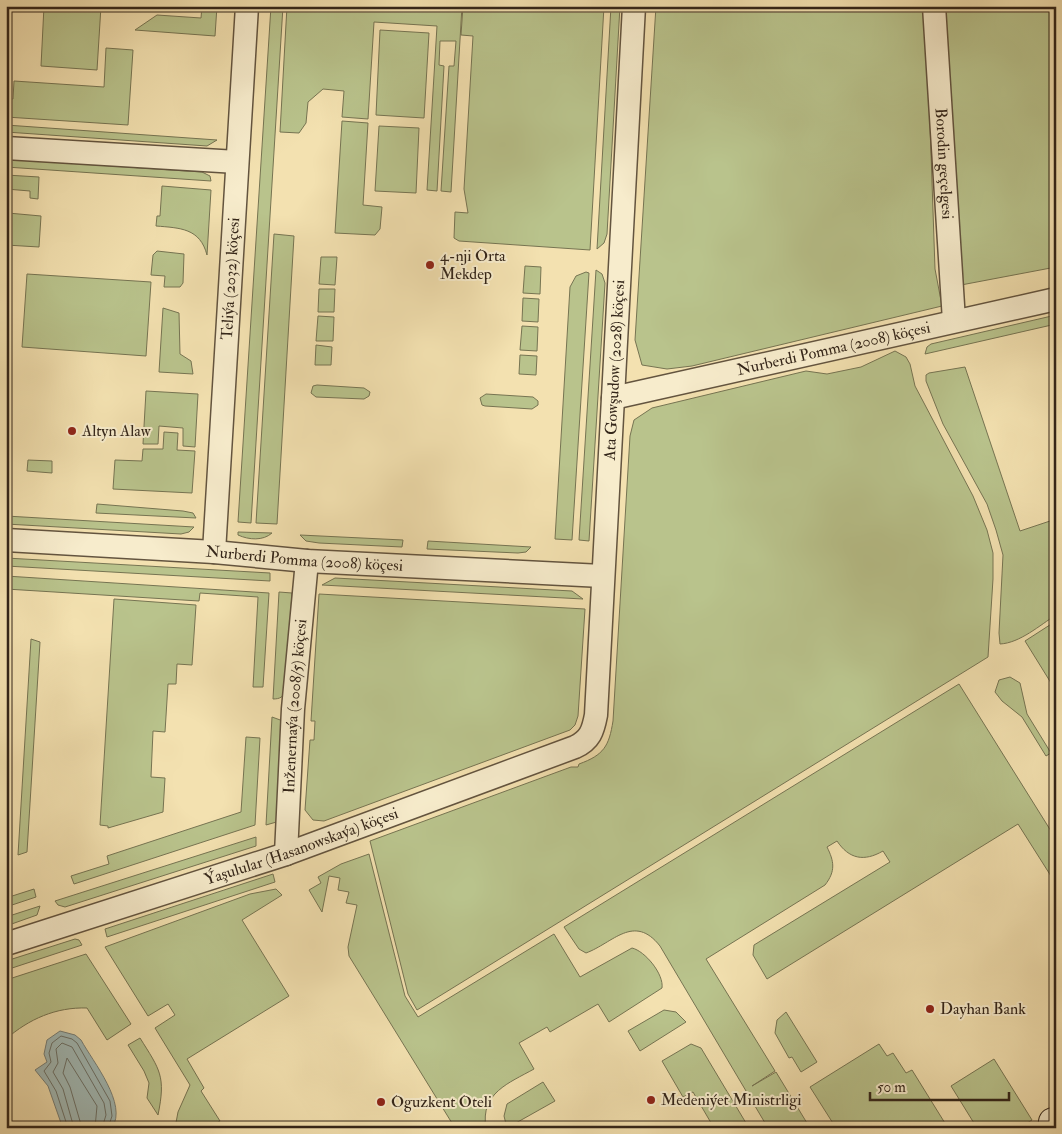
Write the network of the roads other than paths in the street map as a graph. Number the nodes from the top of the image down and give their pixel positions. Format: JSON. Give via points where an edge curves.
{"nodes":[{"id":1,"x":248,"y":6,"type":"edge"},
{"id":2,"x":634,"y":6,"type":"edge"},
{"id":3,"x":934,"y":6,"type":"edge"},
{"id":4,"x":6,"y":148,"type":"edge"},
{"id":5,"x":237,"y":162,"type":"junction"},
{"id":6,"x":1056,"y":299,"type":"edge"},
{"id":7,"x":954,"y":321,"type":"junction"},
{"id":8,"x":613,"y":398,"type":"junction"},
{"id":9,"x":6,"y":540,"type":"edge"},
{"id":10,"x":214,"y":552,"type":"junction"},
{"id":11,"x":307,"y":561,"type":"junction"},
{"id":12,"x":602,"y":576,"type":"junction"},
{"id":13,"x":591,"y":735,"type":"joint"},
{"id":14,"x":286,"y":854,"type":"junction"},
{"id":15,"x":6,"y":944,"type":"edge"}],
"edges":[{"from":1,"to":5,"type":"street","name":"Teliýa (2032) köçesi"},
{"from":2,"to":8,"type":"street","name":"Ata Gowşudow (2028) köçesi"},
{"from":3,"to":7,"type":"street","name":"Borodin geçelgesi"},
{"from":4,"to":5,"type":"street"},
{"from":5,"to":10,"type":"street","name":"Teliýa (2032) köçesi"},
{"from":6,"to":7,"type":"street","name":"Nurberdi Pomma (2008) köçesi"},
{"from":7,"to":8,"type":"street","name":"Nurberdi Pomma (2008) köçesi"},
{"from":8,"to":12,"type":"street","name":"Ata Gowşudow (2028) köçesi"},
{"from":9,"to":10,"type":"street","name":"Nurberdi Pomma (2008) köçesi"},
{"from":10,"to":11,"type":"street","name":"Nurberdi Pomma (2008) köçesi"},
{"from":11,"to":12,"type":"street","name":"Nurberdi Pomma (2008) köçesi"},
{"from":11,"to":14,"type":"street","name":"Inženernaýa (2008/5) köçesi","via":[[293,709]]},
{"from":12,"to":13,"type":"street","name":"Ata Gowşudow (2028) köçesi","via":[[596,715]]},
{"from":13,"to":14,"type":"street","name":"Ýaşulular (Hasanowskaýa) köçesi","via":[[576,746]]},
{"from":14,"to":15,"type":"street","name":"Ýaşulular (Hasanowskaýa) köçesi"}]}
